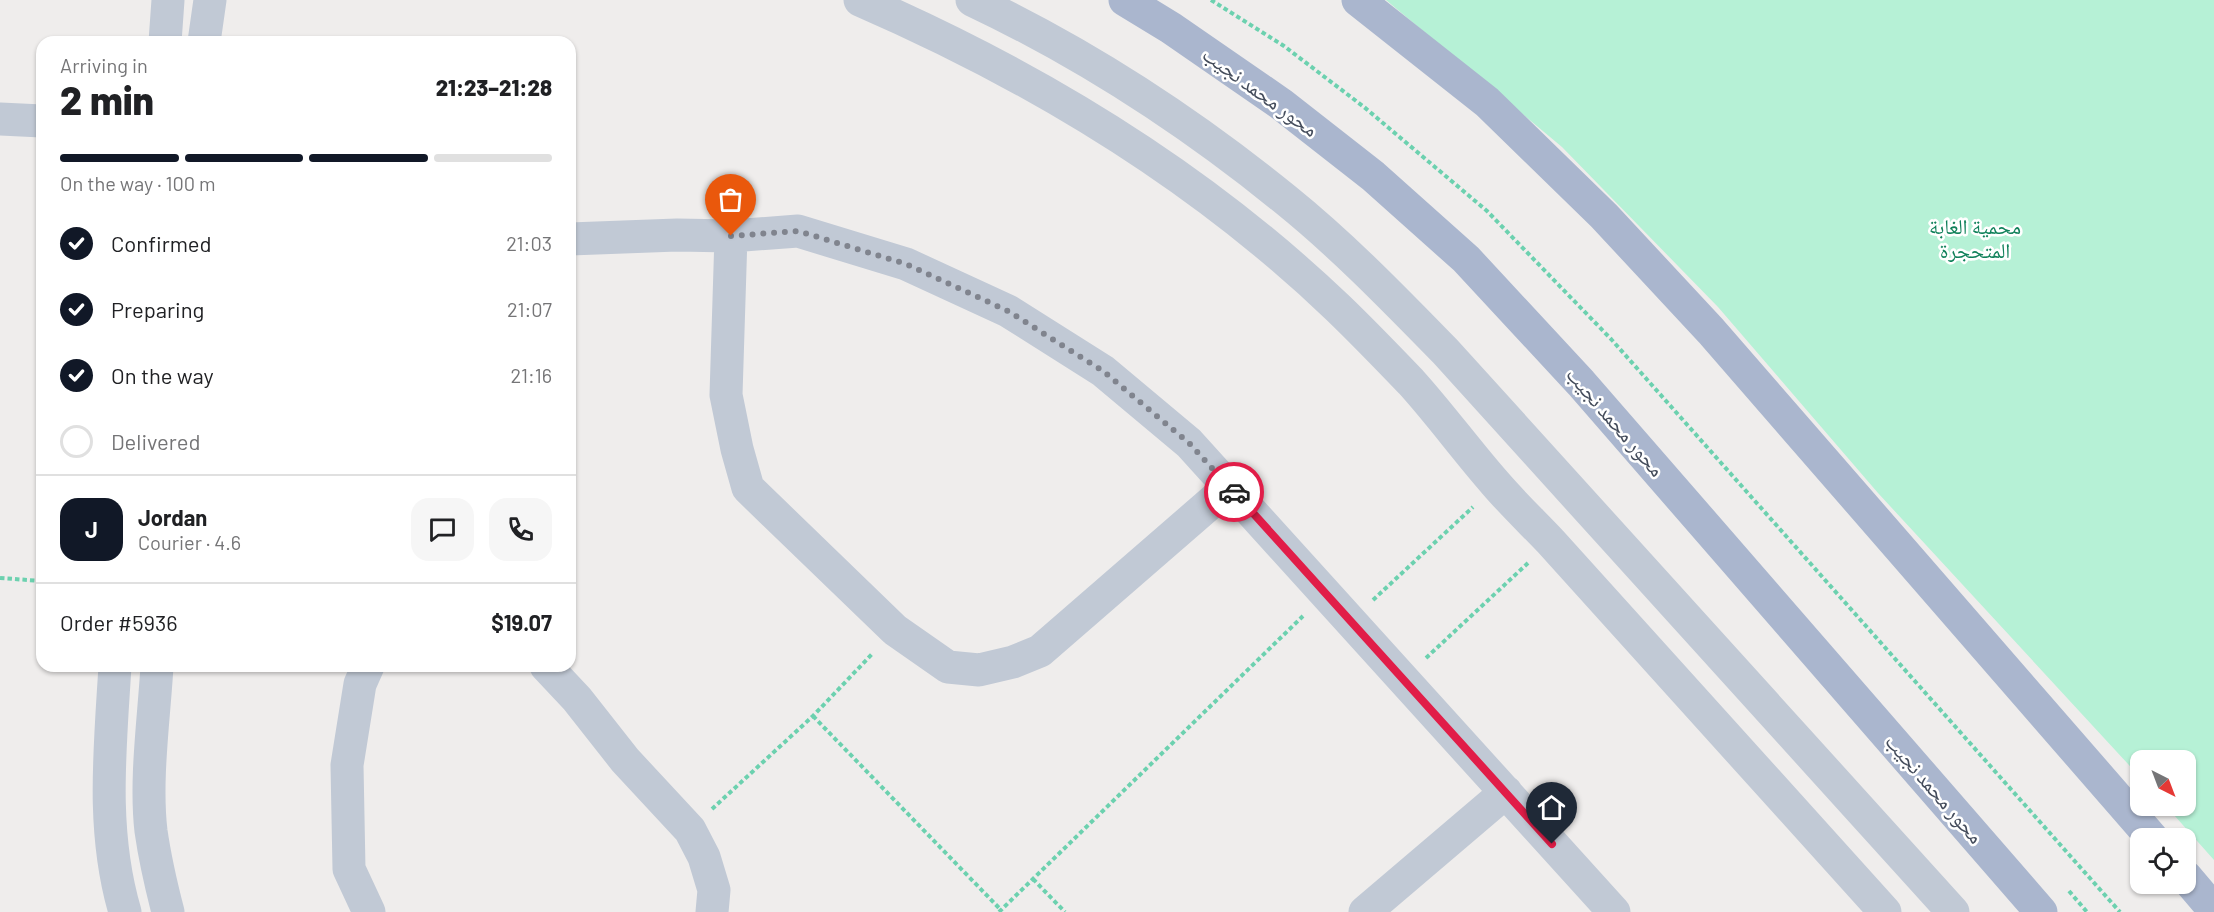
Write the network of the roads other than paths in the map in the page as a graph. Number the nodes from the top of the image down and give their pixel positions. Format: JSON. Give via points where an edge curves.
{"nodes":[{"id":1,"x":168,"y":0,"type":"edge"},
{"id":2,"x":210,"y":0,"type":"edge"},
{"id":3,"x":860,"y":0,"type":"edge"},
{"id":4,"x":972,"y":0,"type":"edge"},
{"id":5,"x":1125,"y":0,"type":"edge"},
{"id":6,"x":1358,"y":0,"type":"edge"},
{"id":7,"x":165,"y":36,"type":"edge"},
{"id":8,"x":205,"y":36,"type":"edge"},
{"id":9,"x":0,"y":119,"type":"edge"},
{"id":10,"x":36,"y":121,"type":"edge"},
{"id":11,"x":731,"y":236,"type":"junction"},
{"id":12,"x":576,"y":238,"type":"edge"},
{"id":13,"x":1229,"y":487,"type":"junction"},
{"id":14,"x":115,"y":672,"type":"edge"},
{"id":15,"x":157,"y":672,"type":"edge"},
{"id":16,"x":365,"y":672,"type":"edge"},
{"id":17,"x":552,"y":672,"type":"edge"},
{"id":18,"x":1506,"y":792,"type":"junction"},
{"id":19,"x":2143,"y":828,"type":"edge"},
{"id":20,"x":2196,"y":889,"type":"edge"},
{"id":21,"x":2214,"y":910,"type":"edge"},
{"id":22,"x":125,"y":912,"type":"edge"},
{"id":23,"x":168,"y":912,"type":"edge"},
{"id":24,"x":369,"y":912,"type":"edge"},
{"id":25,"x":712,"y":912,"type":"edge"},
{"id":26,"x":1365,"y":912,"type":"edge"},
{"id":27,"x":1614,"y":912,"type":"edge"},
{"id":28,"x":1885,"y":912,"type":"edge"},
{"id":29,"x":1953,"y":912,"type":"edge"},
{"id":30,"x":2041,"y":912,"type":"edge"}],
"edges":[{"from":1,"to":7,"type":"street"},
{"from":2,"to":8,"type":"street"},
{"from":3,"to":28,"type":"street","via":[[992,62],[1085,114],[1192,187],[1337,307],[1411,383],[1496,485]]},
{"from":4,"to":29,"type":"street","via":[[1108,73],[1199,134],[1287,201],[1369,274],[1445,351]]},
{"from":5,"to":30,"type":"main road","name":"محور محمد نجيب","via":[[1281,104],[1373,176],[1466,259],[1581,382]]},
{"from":6,"to":19,"type":"main road","via":[[1487,102],[1604,216],[1719,340]]},
{"from":9,"to":10,"type":"street"},
{"from":11,"to":12,"type":"street"},
{"from":11,"to":13,"type":"street","via":[[798,231],[906,264],[1008,311],[1103,371],[1189,443]]},
{"from":11,"to":13,"type":"street","via":[[726,395],[748,488],[895,630],[948,667],[979,670],[1040,651]]},
{"from":13,"to":18,"type":"street"},
{"from":14,"to":22,"type":"street","via":[[107,780],[111,841]]},
{"from":15,"to":23,"type":"street","via":[[151,830]]},
{"from":16,"to":24,"type":"street","via":[[347,765],[349,869]]},
{"from":17,"to":25,"type":"street","via":[[690,830],[714,890]]},
{"from":18,"to":26,"type":"street"},
{"from":18,"to":27,"type":"street"},
{"from":20,"to":21,"type":"main road"}]}
